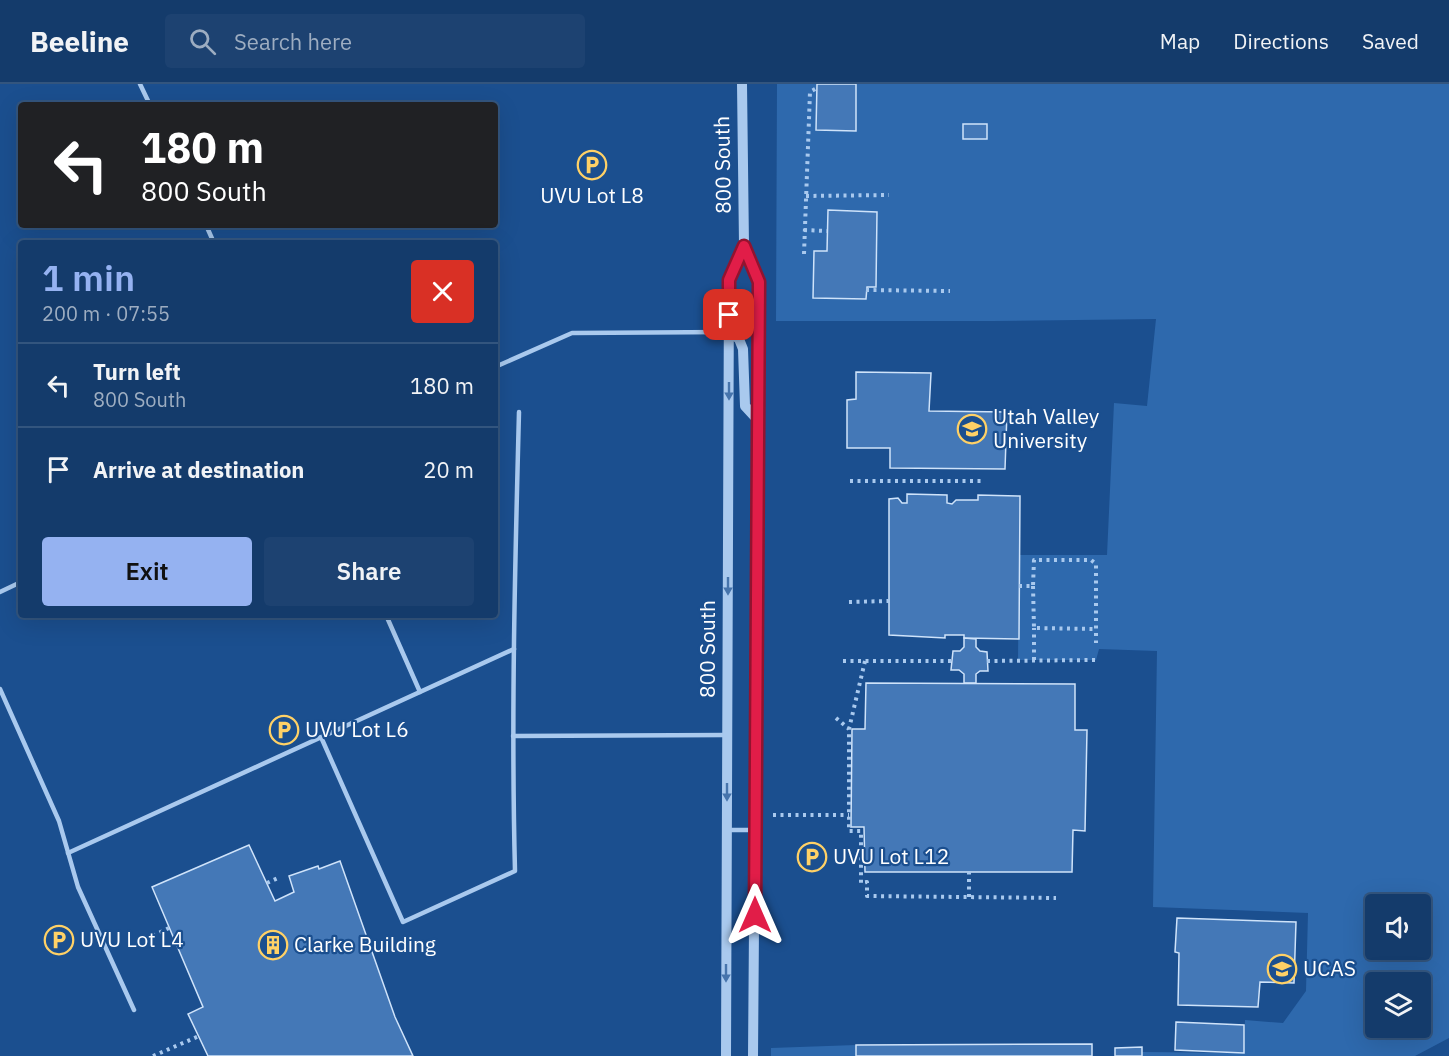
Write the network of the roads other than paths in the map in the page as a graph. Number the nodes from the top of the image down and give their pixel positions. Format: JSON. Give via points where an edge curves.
{"nodes":[{"id":1,"x":140,"y":84,"type":"edge"},
{"id":2,"x":742,"y":84,"type":"edge"},
{"id":3,"x":149,"y":102,"type":"edge"},
{"id":4,"x":744,"y":246,"type":"junction"},
{"id":5,"x":729,"y":332,"type":"junction"},
{"id":6,"x":498,"y":366,"type":"edge"},
{"id":7,"x":519,"y":412,"type":"dead end"},
{"id":8,"x":757,"y":419,"type":"junction"},
{"id":9,"x":18,"y":583,"type":"edge"},
{"id":10,"x":0,"y":592,"type":"edge"},
{"id":11,"x":387,"y":618,"type":"edge"},
{"id":12,"x":514,"y":649,"type":"junction"},
{"id":13,"x":0,"y":689,"type":"edge"},
{"id":14,"x":420,"y":692,"type":"junction"},
{"id":15,"x":727,"y":735,"type":"junction"},
{"id":16,"x":513,"y":736,"type":"junction"},
{"id":17,"x":321,"y":737,"type":"junction"},
{"id":18,"x":727,"y":830,"type":"junction"},
{"id":19,"x":755,"y":830,"type":"junction"},
{"id":20,"x":68,"y":853,"type":"junction"},
{"id":21,"x":134,"y":1010,"type":"dead end"},
{"id":22,"x":726,"y":1056,"type":"edge"},
{"id":23,"x":753,"y":1056,"type":"edge"}],
"edges":[{"from":1,"to":3,"type":"lane"},
{"from":2,"to":4,"type":"street","name":"800 South"},
{"from":4,"to":5,"type":"street","name":"800 South","via":[[729,280]]},
{"from":4,"to":8,"type":"street","name":"800 South","via":[[759,282]]},
{"from":5,"to":6,"type":"lane","via":[[572,333]]},
{"from":5,"to":8,"type":"street","via":[[739,339],[743,349],[745,406]]},
{"from":5,"to":15,"type":"street","name":"800 South","one_way":true},
{"from":7,"to":12,"type":"lane"},
{"from":8,"to":19,"type":"street","name":"800 South"},
{"from":9,"to":10,"type":"lane"},
{"from":11,"to":14,"type":"lane"},
{"from":12,"to":14,"type":"lane"},
{"from":12,"to":16,"type":"lane"},
{"from":13,"to":20,"type":"lane","via":[[59,822]]},
{"from":14,"to":17,"type":"lane"},
{"from":15,"to":16,"type":"lane"},
{"from":15,"to":18,"type":"street","name":"800 South","one_way":true},
{"from":16,"to":17,"type":"lane","via":[[515,871],[402,922]]},
{"from":17,"to":20,"type":"lane"},
{"from":18,"to":19,"type":"lane"},
{"from":18,"to":22,"type":"street","name":"800 South","one_way":true},
{"from":19,"to":23,"type":"street","name":"800 South"},
{"from":20,"to":21,"type":"lane","via":[[78,887]]}]}
